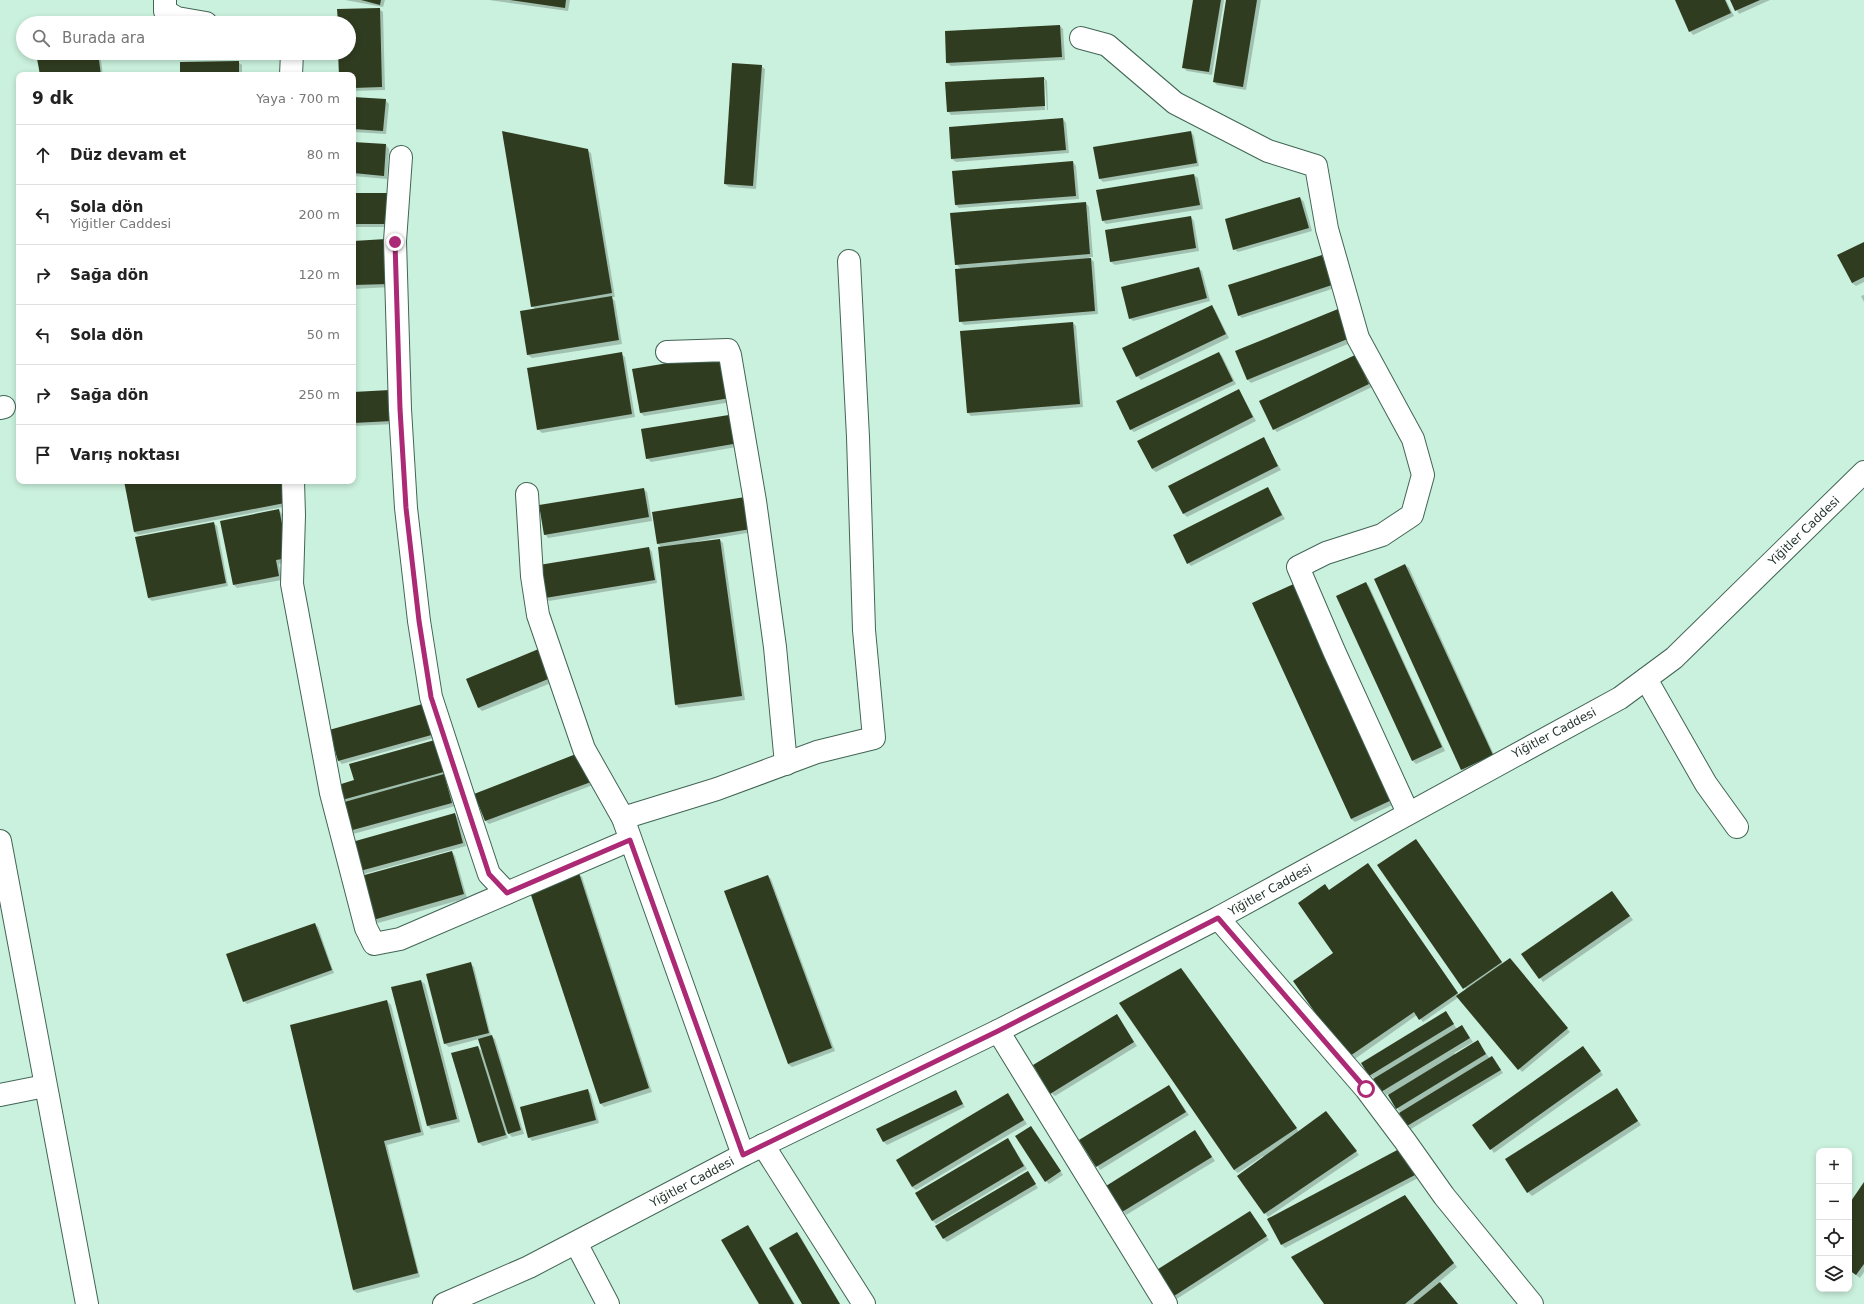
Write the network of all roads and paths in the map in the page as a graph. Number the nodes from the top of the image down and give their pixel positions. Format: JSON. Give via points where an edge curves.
{"nodes":[{"id":1,"x":166,"y":0,"type":"edge"},
{"id":2,"x":174,"y":16,"type":"edge"},
{"id":3,"x":1081,"y":38,"type":"dead end"},
{"id":4,"x":292,"y":60,"type":"edge"},
{"id":5,"x":291,"y":72,"type":"edge"},
{"id":6,"x":401,"y":157,"type":"dead end"},
{"id":7,"x":849,"y":261,"type":"dead end"},
{"id":8,"x":667,"y":352,"type":"dead end"},
{"id":9,"x":1864,"y":472,"type":"edge"},
{"id":10,"x":293,"y":484,"type":"edge"},
{"id":11,"x":527,"y":494,"type":"dead end"},
{"id":12,"x":1646,"y":679,"type":"junction"},
{"id":13,"x":786,"y":764,"type":"junction"},
{"id":14,"x":1408,"y":813,"type":"junction"},
{"id":15,"x":623,"y":818,"type":"junction"},
{"id":16,"x":1737,"y":827,"type":"dead end"},
{"id":17,"x":630,"y":840,"type":"junction"},
{"id":18,"x":0,"y":841,"type":"edge"},
{"id":19,"x":507,"y":893,"type":"junction"},
{"id":20,"x":1218,"y":918,"type":"junction"},
{"id":21,"x":998,"y":1031,"type":"junction"},
{"id":22,"x":45,"y":1086,"type":"junction"},
{"id":23,"x":0,"y":1095,"type":"edge"},
{"id":24,"x":763,"y":1146,"type":"junction"},
{"id":25,"x":743,"y":1155,"type":"junction"},
{"id":26,"x":576,"y":1243,"type":"junction"},
{"id":27,"x":466,"y":1300,"type":"edge"},
{"id":28,"x":87,"y":1304,"type":"edge"},
{"id":29,"x":444,"y":1304,"type":"edge"},
{"id":30,"x":608,"y":1304,"type":"edge"},
{"id":31,"x":864,"y":1304,"type":"edge"},
{"id":32,"x":1166,"y":1304,"type":"edge"},
{"id":33,"x":1532,"y":1304,"type":"edge"}],
"edges":[{"from":1,"to":2,"type":"street","via":[[165,11]]},
{"from":3,"to":14,"type":"street","via":[[1107,45],[1175,103],[1268,151],[1316,166],[1327,229],[1358,338],[1413,439],[1423,475],[1412,515],[1382,534],[1326,553],[1298,567]]},
{"from":4,"to":5,"type":"street"},
{"from":6,"to":19,"type":"street","via":[[395,242],[400,409],[406,508],[419,621],[431,697],[472,826],[489,874]]},
{"from":7,"to":13,"type":"street","via":[[864,630],[874,738],[818,752]]},
{"from":8,"to":13,"type":"street","via":[[728,350],[730,355],[755,501],[775,647]]},
{"from":9,"to":12,"type":"street","name":"Yiğitler Caddesi","via":[[1674,658]]},
{"from":10,"to":19,"type":"street","via":[[292,584],[331,793],[366,928],[374,944],[400,939]]},
{"from":11,"to":15,"type":"street","via":[[532,576],[538,615],[584,749]]},
{"from":12,"to":14,"type":"street","name":"Yiğitler Caddesi","via":[[1620,698]]},
{"from":12,"to":16,"type":"street","via":[[1706,784]]},
{"from":13,"to":15,"type":"street","via":[[717,789]]},
{"from":14,"to":20,"type":"street","name":"Yiğitler Caddesi"},
{"from":15,"to":17,"type":"street"},
{"from":17,"to":19,"type":"street"},
{"from":17,"to":25,"type":"street"},
{"from":18,"to":22,"type":"street"},
{"from":20,"to":21,"type":"street","name":"Yiğitler Caddesi"},
{"from":20,"to":33,"type":"street","via":[[1366,1089],[1444,1196]]},
{"from":21,"to":24,"type":"street","name":"Yiğitler Caddesi"},
{"from":21,"to":32,"type":"street"},
{"from":22,"to":23,"type":"street"},
{"from":22,"to":28,"type":"street"},
{"from":24,"to":25,"type":"street","name":"Yiğitler Caddesi"},
{"from":24,"to":31,"type":"street"},
{"from":25,"to":26,"type":"street","name":"Yiğitler Caddesi"},
{"from":26,"to":27,"type":"street","name":"Yiğitler Caddesi"},
{"from":26,"to":30,"type":"street"},
{"from":27,"to":29,"type":"street","name":"Yiğitler Caddesi"}]}
